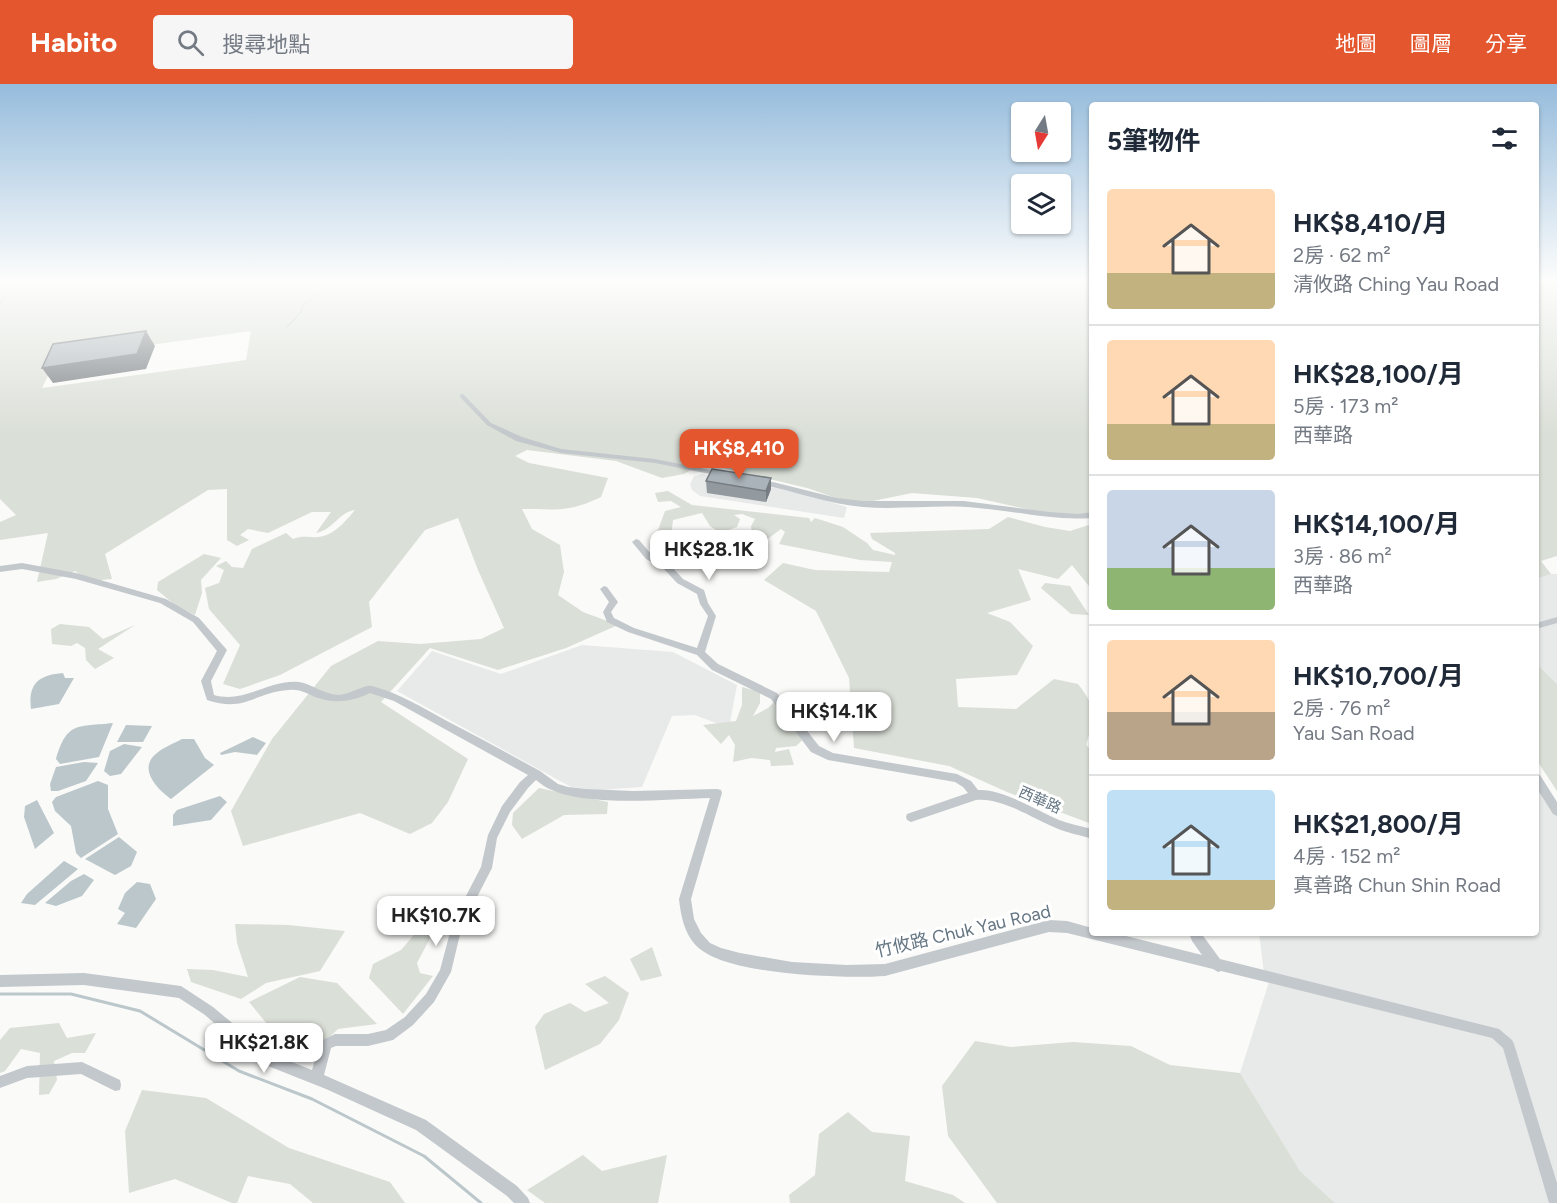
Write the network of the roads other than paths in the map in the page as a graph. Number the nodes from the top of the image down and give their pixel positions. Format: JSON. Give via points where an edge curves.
{"nodes":[{"id":1,"x":462,"y":396,"type":"dead end"},
{"id":2,"x":728,"y":475,"type":"edge"},
{"id":3,"x":751,"y":480,"type":"edge"},
{"id":4,"x":1089,"y":515,"type":"edge"},
{"id":5,"x":636,"y":542,"type":"dead end"},
{"id":6,"x":0,"y":569,"type":"edge"},
{"id":7,"x":604,"y":589,"type":"dead end"},
{"id":8,"x":1557,"y":620,"type":"edge"},
{"id":9,"x":1539,"y":625,"type":"edge"},
{"id":10,"x":700,"y":653,"type":"junction"},
{"id":11,"x":536,"y":774,"type":"junction"},
{"id":12,"x":1539,"y":783,"type":"edge"},
{"id":13,"x":976,"y":795,"type":"junction"},
{"id":14,"x":1557,"y":811,"type":"edge"},
{"id":15,"x":911,"y":817,"type":"dead end"},
{"id":16,"x":1089,"y":833,"type":"edge"},
{"id":17,"x":1089,"y":933,"type":"edge"},
{"id":18,"x":1102,"y":936,"type":"edge"},
{"id":19,"x":1196,"y":936,"type":"edge"},
{"id":20,"x":1218,"y":966,"type":"junction"},
{"id":21,"x":0,"y":981,"type":"edge"},
{"id":22,"x":317,"y":1079,"type":"junction"},
{"id":23,"x":0,"y":1082,"type":"edge"},
{"id":24,"x":115,"y":1085,"type":"dead end"},
{"id":25,"x":523,"y":1203,"type":"edge"},
{"id":26,"x":1556,"y":1203,"type":"edge"}],
"edges":[{"from":1,"to":2,"type":"street","via":[[489,424],[519,439],[561,451],[655,461]]},
{"from":3,"to":4,"type":"street","via":[[859,504],[962,503],[1044,516]]},
{"from":5,"to":10,"type":"street","via":[[680,581],[701,592],[712,616]]},
{"from":6,"to":11,"type":"street","via":[[22,566],[76,576],[163,601],[196,620],[222,650],[206,681],[210,697],[222,703],[278,688],[300,686],[332,700],[352,698],[369,689],[396,698]]},
{"from":7,"to":10,"type":"street","name":"西華路","via":[[614,602],[607,612],[610,620]]},
{"from":8,"to":9,"type":"street"},
{"from":10,"to":13,"type":"street","name":"西華路","via":[[716,667],[774,696],[815,749],[831,757],[957,778]]},
{"from":11,"to":17,"type":"street","name":"竹攸路 Chuk Yau Road","via":[[556,788],[582,794],[717,793],[685,898],[686,916],[693,931],[704,946],[720,955],[849,973],[885,970],[1049,926]]},
{"from":11,"to":22,"type":"street","via":[[506,809],[492,838],[486,868],[458,925],[445,972],[430,998],[390,1036],[327,1044]]},
{"from":12,"to":14,"type":"street"},
{"from":13,"to":15,"type":"street","name":"西華路"},
{"from":13,"to":16,"type":"street","name":"西華路","via":[[987,794]]},
{"from":18,"to":20,"type":"street","name":"竹攸路 Chuk Yau Road"},
{"from":19,"to":20,"type":"street"},
{"from":20,"to":26,"type":"street","name":"竹攸路 Chuk Yau Road","via":[[1495,1033],[1508,1044]]},
{"from":21,"to":22,"type":"street","via":[[84,979],[181,993],[209,1011],[263,1057]]},
{"from":22,"to":25,"type":"street","via":[[421,1125]]},
{"from":23,"to":24,"type":"street","via":[[27,1072],[82,1068]]}]}
